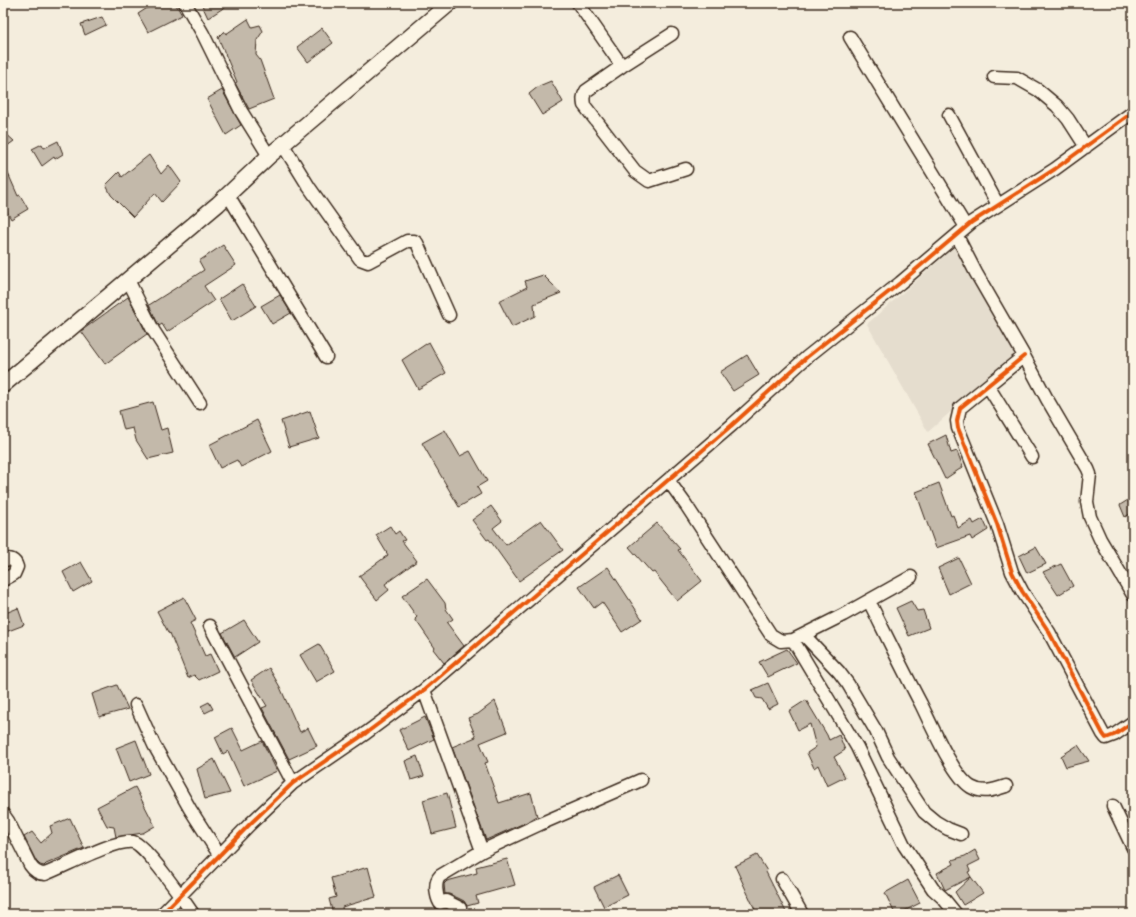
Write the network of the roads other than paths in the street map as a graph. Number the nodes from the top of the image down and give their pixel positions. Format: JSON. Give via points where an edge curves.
{"nodes":[{"id":1,"x":185,"y":3,"type":"edge"},
{"id":2,"x":450,"y":3,"type":"edge"},
{"id":3,"x":578,"y":3,"type":"edge"},
{"id":4,"x":672,"y":34,"type":"dead end"},
{"id":5,"x":850,"y":37,"type":"dead end"},
{"id":6,"x":622,"y":66,"type":"junction"},
{"id":7,"x":994,"y":77,"type":"dead end"},
{"id":8,"x":950,"y":115,"type":"dead end"},
{"id":9,"x":1132,"y":115,"type":"edge"},
{"id":10,"x":283,"y":145,"type":"junction"},
{"id":11,"x":1086,"y":147,"type":"junction"},
{"id":12,"x":269,"y":156,"type":"junction"},
{"id":13,"x":686,"y":169,"type":"dead end"},
{"id":14,"x":228,"y":195,"type":"junction"},
{"id":15,"x":998,"y":205,"type":"junction"},
{"id":16,"x":966,"y":227,"type":"junction"},
{"id":17,"x":957,"y":236,"type":"junction"},
{"id":18,"x":128,"y":280,"type":"junction"},
{"id":19,"x":449,"y":315,"type":"dead end"},
{"id":20,"x":1024,"y":356,"type":"junction"},
{"id":21,"x":326,"y":357,"type":"dead end"},
{"id":22,"x":3,"y":385,"type":"edge"},
{"id":23,"x":988,"y":386,"type":"junction"},
{"id":24,"x":200,"y":403,"type":"dead end"},
{"id":25,"x":1032,"y":456,"type":"dead end"},
{"id":26,"x":668,"y":480,"type":"junction"},
{"id":27,"x":3,"y":561,"type":"edge"},
{"id":28,"x":911,"y":576,"type":"dead end"},
{"id":29,"x":3,"y":580,"type":"edge"},
{"id":30,"x":1133,"y":595,"type":"edge"},
{"id":31,"x":869,"y":601,"type":"junction"},
{"id":32,"x":210,"y":626,"type":"dead end"},
{"id":33,"x":804,"y":634,"type":"junction"},
{"id":34,"x":792,"y":640,"type":"junction"},
{"id":35,"x":424,"y":690,"type":"junction"},
{"id":36,"x":136,"y":705,"type":"dead end"},
{"id":37,"x":1133,"y":722,"type":"edge"},
{"id":38,"x":641,"y":780,"type":"dead end"},
{"id":39,"x":293,"y":783,"type":"junction"},
{"id":40,"x":1006,"y":786,"type":"dead end"},
{"id":41,"x":1113,"y":806,"type":"dead end"},
{"id":42,"x":3,"y":814,"type":"edge"},
{"id":43,"x":961,"y":834,"type":"dead end"},
{"id":44,"x":1133,"y":848,"type":"edge"},
{"id":45,"x":482,"y":852,"type":"junction"},
{"id":46,"x":220,"y":856,"type":"junction"},
{"id":47,"x":782,"y":879,"type":"dead end"},
{"id":48,"x":181,"y":896,"type":"junction"},
{"id":49,"x":162,"y":914,"type":"edge"},
{"id":50,"x":193,"y":914,"type":"edge"},
{"id":51,"x":461,"y":914,"type":"edge"},
{"id":52,"x":802,"y":914,"type":"edge"},
{"id":53,"x":956,"y":914,"type":"edge"}],
"edges":[{"from":1,"to":12,"type":"street","via":[[241,111]]},
{"from":2,"to":10,"type":"main road"},
{"from":3,"to":6,"type":"street"},
{"from":4,"to":6,"type":"street"},
{"from":5,"to":16,"type":"street"},
{"from":6,"to":13,"type":"street","via":[[586,91],[583,96],[584,105],[634,171],[649,181]]},
{"from":7,"to":11,"type":"street","via":[[1017,78],[1038,90],[1068,119]]},
{"from":8,"to":15,"type":"street"},
{"from":9,"to":11,"type":"street"},
{"from":10,"to":12,"type":"main road"},
{"from":10,"to":19,"type":"street","via":[[360,259],[368,262],[406,241],[414,241],[417,244]]},
{"from":11,"to":15,"type":"street"},
{"from":12,"to":14,"type":"main road"},
{"from":14,"to":18,"type":"main road"},
{"from":14,"to":21,"type":"street"},
{"from":15,"to":16,"type":"street"},
{"from":16,"to":17,"type":"street"},
{"from":17,"to":20,"type":"street"},
{"from":17,"to":26,"type":"street","via":[[807,357]]},
{"from":18,"to":22,"type":"main road"},
{"from":18,"to":24,"type":"street","via":[[153,330]]},
{"from":20,"to":23,"type":"street"},
{"from":20,"to":30,"type":"street","via":[[1088,469],[1090,474],[1087,502],[1090,517]]},
{"from":23,"to":25,"type":"street"},
{"from":23,"to":37,"type":"street","via":[[960,408],[957,421],[962,440],[997,524],[1012,572],[1049,632],[1106,738]]},
{"from":26,"to":34,"type":"street","via":[[771,634],[781,641]]},
{"from":26,"to":35,"type":"street"},
{"from":27,"to":29,"type":"street","via":[[13,560],[17,567],[14,574]]},
{"from":28,"to":31,"type":"street"},
{"from":31,"to":33,"type":"street"},
{"from":31,"to":40,"type":"street","via":[[938,739],[962,779],[971,787],[983,791]]},
{"from":32,"to":39,"type":"street"},
{"from":33,"to":34,"type":"street"},
{"from":33,"to":43,"type":"street","via":[[848,684],[888,757],[924,812],[936,822]]},
{"from":34,"to":53,"type":"street","via":[[857,747],[904,845],[933,889]]},
{"from":35,"to":39,"type":"street"},
{"from":35,"to":45,"type":"street"},
{"from":36,"to":46,"type":"street","via":[[154,745]]},
{"from":38,"to":45,"type":"street"},
{"from":39,"to":46,"type":"street"},
{"from":41,"to":44,"type":"street"},
{"from":42,"to":48,"type":"street","via":[[30,865],[40,874],[112,845],[132,841],[142,847]]},
{"from":45,"to":51,"type":"street","via":[[437,879],[440,903],[446,901],[460,908]]},
{"from":46,"to":48,"type":"street"},
{"from":47,"to":52,"type":"street"},
{"from":48,"to":49,"type":"street"},
{"from":48,"to":50,"type":"street"}]}
